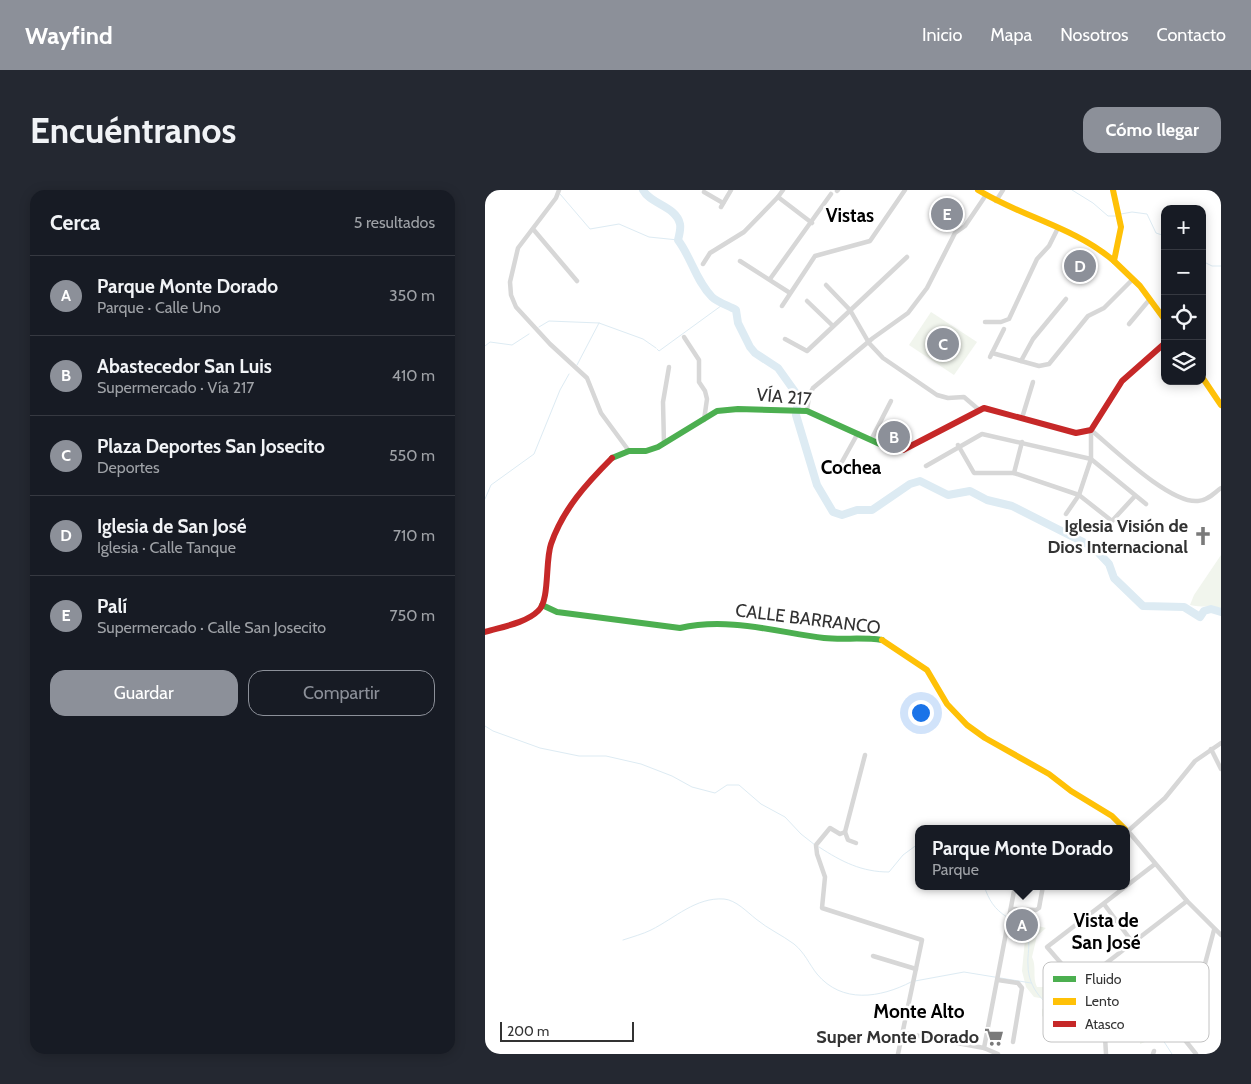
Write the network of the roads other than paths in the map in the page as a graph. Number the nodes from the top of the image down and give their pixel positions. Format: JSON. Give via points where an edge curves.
{"nodes":[{"id":1,"x":559,"y":190,"type":"edge"},
{"id":2,"x":731,"y":190,"type":"edge"},
{"id":3,"x":783,"y":190,"type":"edge"},
{"id":4,"x":905,"y":190,"type":"edge"},
{"id":5,"x":978,"y":190,"type":"edge"},
{"id":6,"x":1003,"y":190,"type":"edge"},
{"id":7,"x":1113,"y":190,"type":"edge"},
{"id":8,"x":704,"y":192,"type":"dead end"},
{"id":9,"x":831,"y":194,"type":"dead end"},
{"id":10,"x":985,"y":195,"type":"junction"},
{"id":11,"x":778,"y":197,"type":"junction"},
{"id":12,"x":997,"y":201,"type":"junction"},
{"id":13,"x":812,"y":223,"type":"junction"},
{"id":14,"x":1058,"y":228,"type":"junction"},
{"id":15,"x":533,"y":229,"type":"junction"},
{"id":16,"x":907,"y":258,"type":"dead end"},
{"id":17,"x":740,"y":260,"type":"dead end"},
{"id":18,"x":1114,"y":261,"type":"junction"},
{"id":19,"x":703,"y":264,"type":"dead end"},
{"id":20,"x":770,"y":279,"type":"junction"},
{"id":21,"x":1132,"y":280,"type":"junction"},
{"id":22,"x":577,"y":281,"type":"dead end"},
{"id":23,"x":826,"y":285,"type":"dead end"},
{"id":24,"x":790,"y":293,"type":"junction"},
{"id":25,"x":1065,"y":299,"type":"dead end"},
{"id":26,"x":1150,"y":299,"type":"junction"},
{"id":27,"x":807,"y":301,"type":"dead end"},
{"id":28,"x":782,"y":306,"type":"dead end"},
{"id":29,"x":850,"y":310,"type":"junction"},
{"id":30,"x":1161,"y":314,"type":"edge"},
{"id":31,"x":985,"y":322,"type":"dead end"},
{"id":32,"x":1129,"y":324,"type":"dead end"},
{"id":33,"x":833,"y":326,"type":"junction"},
{"id":34,"x":1004,"y":329,"type":"dead end"},
{"id":35,"x":684,"y":336,"type":"dead end"},
{"id":36,"x":785,"y":339,"type":"dead end"},
{"id":37,"x":869,"y":343,"type":"junction"},
{"id":38,"x":1161,"y":346,"type":"edge"},
{"id":39,"x":1021,"y":361,"type":"junction"},
{"id":40,"x":669,"y":367,"type":"dead end"},
{"id":41,"x":1033,"y":382,"type":"dead end"},
{"id":42,"x":1206,"y":383,"type":"edge"},
{"id":43,"x":891,"y":401,"type":"dead end"},
{"id":44,"x":1221,"y":405,"type":"edge"},
{"id":45,"x":979,"y":409,"type":"junction"},
{"id":46,"x":807,"y":411,"type":"junction"},
{"id":47,"x":1022,"y":418,"type":"junction"},
{"id":48,"x":703,"y":420,"type":"junction"},
{"id":49,"x":1091,"y":430,"type":"junction"},
{"id":50,"x":858,"y":433,"type":"junction"},
{"id":51,"x":871,"y":440,"type":"junction"},
{"id":52,"x":1022,"y":442,"type":"junction"},
{"id":53,"x":664,"y":444,"type":"junction"},
{"id":54,"x":958,"y":445,"type":"junction"},
{"id":55,"x":629,"y":451,"type":"junction"},
{"id":56,"x":1091,"y":459,"type":"junction"},
{"id":57,"x":926,"y":466,"type":"dead end"},
{"id":58,"x":838,"y":468,"type":"dead end"},
{"id":59,"x":1014,"y":473,"type":"junction"},
{"id":60,"x":1221,"y":488,"type":"edge"},
{"id":61,"x":1079,"y":495,"type":"junction"},
{"id":62,"x":1135,"y":496,"type":"junction"},
{"id":63,"x":1146,"y":504,"type":"dead end"},
{"id":64,"x":1066,"y":514,"type":"dead end"},
{"id":65,"x":543,"y":605,"type":"junction"},
{"id":66,"x":485,"y":632,"type":"edge"},
{"id":67,"x":1221,"y":743,"type":"edge"},
{"id":68,"x":1211,"y":749,"type":"junction"},
{"id":69,"x":865,"y":755,"type":"dead end"},
{"id":70,"x":1221,"y":769,"type":"edge"},
{"id":71,"x":1121,"y":825,"type":"edge"},
{"id":72,"x":1130,"y":827,"type":"edge"},
{"id":73,"x":845,"y":832,"type":"junction"},
{"id":74,"x":1130,"y":835,"type":"edge"},
{"id":75,"x":856,"y":843,"type":"dead end"},
{"id":76,"x":1155,"y":864,"type":"junction"},
{"id":77,"x":1130,"y":884,"type":"edge"},
{"id":78,"x":1014,"y":890,"type":"edge"},
{"id":79,"x":1042,"y":890,"type":"edge"},
{"id":80,"x":1122,"y":890,"type":"edge"},
{"id":81,"x":1187,"y":901,"type":"junction"},
{"id":82,"x":1104,"y":904,"type":"junction"},
{"id":83,"x":1011,"y":909,"type":"junction"},
{"id":84,"x":1214,"y":930,"type":"junction"},
{"id":85,"x":1221,"y":935,"type":"edge"},
{"id":86,"x":1133,"y":943,"type":"junction"},
{"id":87,"x":873,"y":956,"type":"dead end"},
{"id":88,"x":1060,"y":962,"type":"edge"},
{"id":89,"x":1108,"y":962,"type":"edge"},
{"id":90,"x":1205,"y":962,"type":"edge"},
{"id":91,"x":916,"y":969,"type":"junction"},
{"id":92,"x":998,"y":980,"type":"junction"},
{"id":93,"x":903,"y":1033,"type":"junction"},
{"id":94,"x":1013,"y":1042,"type":"dead end"},
{"id":95,"x":1186,"y":1042,"type":"edge"},
{"id":96,"x":984,"y":1048,"type":"junction"},
{"id":97,"x":898,"y":1054,"type":"edge"},
{"id":98,"x":998,"y":1054,"type":"edge"},
{"id":99,"x":1196,"y":1054,"type":"edge"}],
"edges":[{"from":1,"to":15,"type":"street"},
{"from":2,"to":8,"type":"street","via":[[722,205]]},
{"from":3,"to":11,"type":"street"},
{"from":4,"to":24,"type":"street","via":[[870,240],[815,256]]},
{"from":5,"to":10,"type":"main road"},
{"from":6,"to":12,"type":"street"},
{"from":7,"to":18,"type":"main road","via":[[1121,227]]},
{"from":9,"to":13,"type":"street"},
{"from":10,"to":12,"type":"main road"},
{"from":10,"to":37,"type":"street","via":[[965,226],[955,234],[927,288],[908,313]]},
{"from":11,"to":13,"type":"street"},
{"from":11,"to":19,"type":"street","via":[[744,232],[710,253]]},
{"from":12,"to":14,"type":"main road"},
{"from":13,"to":20,"type":"street"},
{"from":14,"to":18,"type":"main road","via":[[1088,241]]},
{"from":14,"to":31,"type":"street","via":[[1049,246],[1037,259],[1009,319]]},
{"from":15,"to":22,"type":"street"},
{"from":15,"to":55,"type":"street","via":[[518,248],[510,282],[516,308],[587,378],[601,413]]},
{"from":16,"to":29,"type":"street"},
{"from":17,"to":20,"type":"street"},
{"from":18,"to":21,"type":"main road"},
{"from":20,"to":24,"type":"street"},
{"from":21,"to":26,"type":"main road"},
{"from":21,"to":39,"type":"street","via":[[1104,308],[1088,316],[1049,364],[1039,366]]},
{"from":23,"to":29,"type":"street"},
{"from":24,"to":28,"type":"street"},
{"from":25,"to":39,"type":"street","via":[[1033,339]]},
{"from":26,"to":30,"type":"main road"},
{"from":26,"to":32,"type":"street"},
{"from":27,"to":33,"type":"street"},
{"from":29,"to":33,"type":"street"},
{"from":29,"to":37,"type":"street"},
{"from":33,"to":36,"type":"street","via":[[807,351]]},
{"from":34,"to":39,"type":"street","via":[[991,355]]},
{"from":35,"to":48,"type":"street","via":[[699,360],[699,382],[707,399]]},
{"from":37,"to":45,"type":"street","via":[[883,358],[937,395],[964,397]]},
{"from":37,"to":46,"type":"street","via":[[811,391]]},
{"from":38,"to":49,"type":"main road","via":[[1133,368],[1118,385]]},
{"from":40,"to":53,"type":"street","via":[[663,402]]},
{"from":41,"to":47,"type":"street"},
{"from":42,"to":44,"type":"main road"},
{"from":43,"to":51,"type":"street"},
{"from":45,"to":47,"type":"main road"},
{"from":45,"to":51,"type":"main road","name":"VÍA 217","via":[[903,450]]},
{"from":46,"to":48,"type":"main road","name":"VÍA 217","via":[[726,409]]},
{"from":46,"to":50,"type":"main road","name":"VÍA 217"},
{"from":47,"to":49,"type":"main road","via":[[1076,433]]},
{"from":48,"to":53,"type":"main road","name":"VÍA 217"},
{"from":49,"to":56,"type":"street"},
{"from":49,"to":60,"type":"street","via":[[1165,490],[1184,500],[1204,500]]},
{"from":50,"to":51,"type":"main road","name":"VÍA 217"},
{"from":50,"to":58,"type":"street"},
{"from":52,"to":54,"type":"street","via":[[979,433]]},
{"from":52,"to":56,"type":"street"},
{"from":52,"to":59,"type":"street"},
{"from":53,"to":55,"type":"main road","name":"VÍA 217","via":[[646,451]]},
{"from":54,"to":57,"type":"street"},
{"from":54,"to":59,"type":"street","via":[[974,472]]},
{"from":55,"to":65,"type":"main road","name":"VÍA 217","via":[[603,465],[572,502],[551,544]]},
{"from":56,"to":61,"type":"street"},
{"from":56,"to":62,"type":"street"},
{"from":59,"to":61,"type":"street"},
{"from":61,"to":62,"type":"street","via":[[1112,521]]},
{"from":61,"to":64,"type":"street"},
{"from":62,"to":63,"type":"street"},
{"from":65,"to":66,"type":"main road","via":[[527,618]]},
{"from":65,"to":71,"type":"main road","name":"CALLE BARRANCO","via":[[557,612],[680,628],[724,624],[825,638],[881,640],[927,670],[947,704],[967,725],[1049,774]]},
{"from":67,"to":68,"type":"street"},
{"from":68,"to":70,"type":"street"},
{"from":68,"to":72,"type":"street","via":[[1195,761],[1165,798]]},
{"from":69,"to":73,"type":"street"},
{"from":73,"to":75,"type":"street","via":[[848,840]]},
{"from":73,"to":91,"type":"street","via":[[840,834],[830,828],[816,846],[825,877],[822,908],[922,940]]},
{"from":74,"to":76,"type":"street","name":"CALLE BARRANCO"},
{"from":76,"to":77,"type":"street"},
{"from":76,"to":81,"type":"street","name":"CALLE BARRANCO"},
{"from":78,"to":83,"type":"street"},
{"from":79,"to":83,"type":"street","via":[[1036,910]]},
{"from":80,"to":82,"type":"street"},
{"from":81,"to":84,"type":"street","name":"CALLE BARRANCO"},
{"from":81,"to":86,"type":"street"},
{"from":82,"to":86,"type":"street"},
{"from":82,"to":88,"type":"street","via":[[1047,947]]},
{"from":83,"to":92,"type":"street"},
{"from":84,"to":85,"type":"street","name":"CALLE BARRANCO"},
{"from":84,"to":90,"type":"street"},
{"from":86,"to":89,"type":"street"},
{"from":87,"to":91,"type":"street"},
{"from":91,"to":93,"type":"street"},
{"from":92,"to":94,"type":"street","via":[[1018,983],[1022,988]]},
{"from":92,"to":96,"type":"street"},
{"from":93,"to":96,"type":"street"},
{"from":93,"to":97,"type":"street"},
{"from":95,"to":99,"type":"street"},
{"from":96,"to":98,"type":"street"}]}
